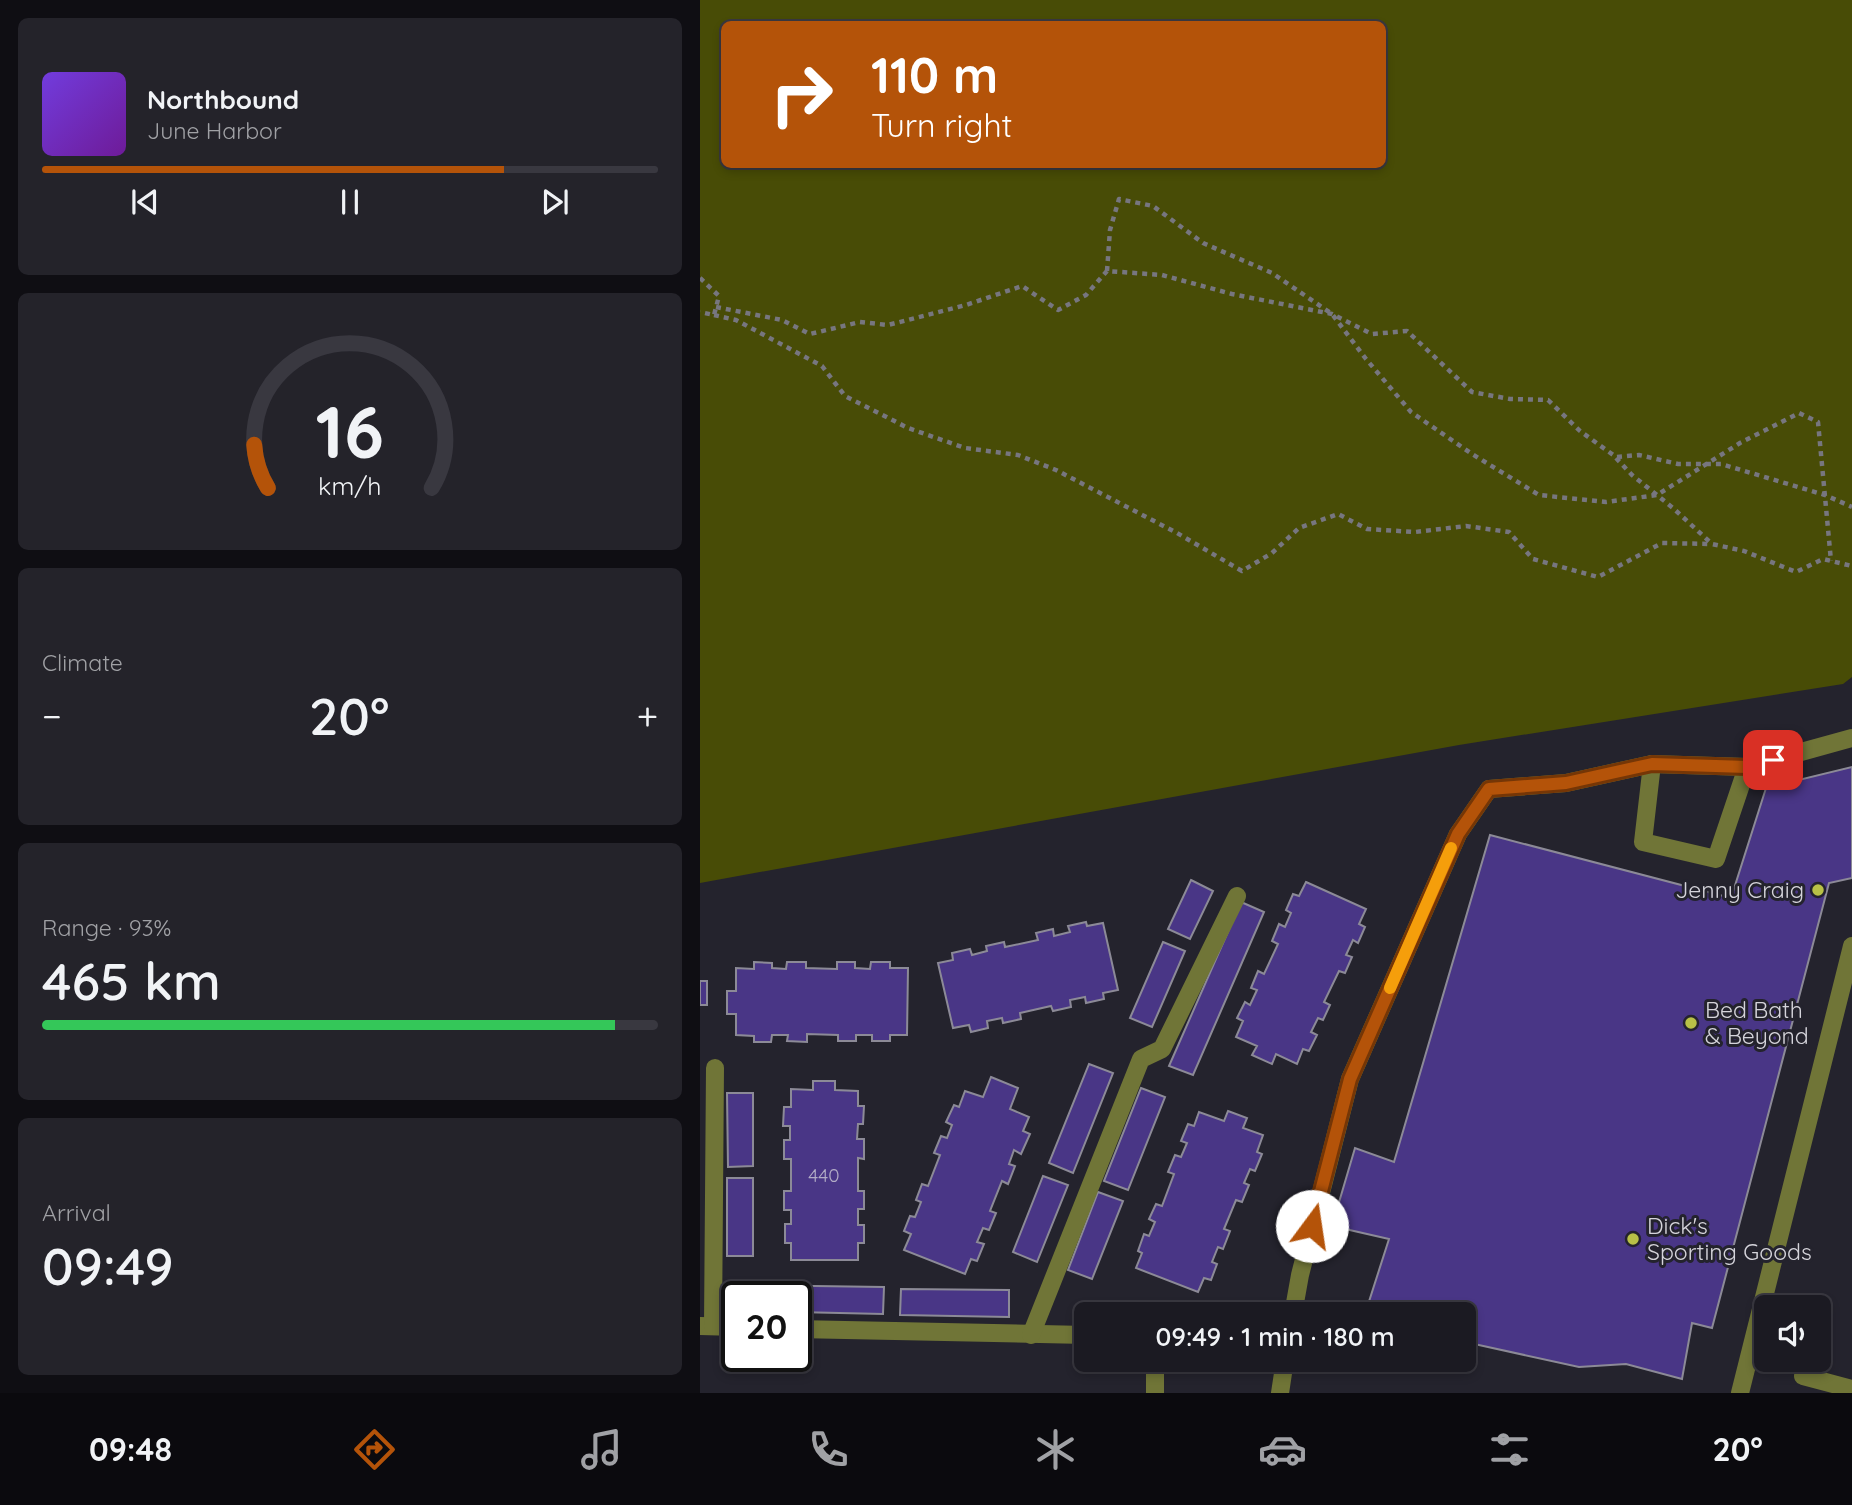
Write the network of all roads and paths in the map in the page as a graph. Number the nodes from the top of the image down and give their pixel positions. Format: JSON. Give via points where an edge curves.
{"nodes":[{"id":1,"x":1107,"y":271,"type":"junction"},
{"id":2,"x":700,"y":278,"type":"edge"},
{"id":3,"x":716,"y":307,"type":"junction"},
{"id":4,"x":700,"y":312,"type":"edge"},
{"id":5,"x":1332,"y":314,"type":"junction"},
{"id":6,"x":714,"y":316,"type":"junction"},
{"id":7,"x":1616,"y":457,"type":"junction"},
{"id":8,"x":1709,"y":464,"type":"junction"},
{"id":9,"x":1657,"y":495,"type":"junction"},
{"id":10,"x":1825,"y":495,"type":"junction"},
{"id":11,"x":1852,"y":507,"type":"edge"},
{"id":12,"x":1712,"y":544,"type":"junction"},
{"id":13,"x":1831,"y":561,"type":"junction"},
{"id":14,"x":1852,"y":566,"type":"edge"},
{"id":15,"x":1852,"y":738,"type":"edge"},
{"id":16,"x":1652,"y":764,"type":"junction"},
{"id":17,"x":1747,"y":767,"type":"junction"},
{"id":18,"x":1237,"y":896,"type":"dead end"},
{"id":19,"x":1852,"y":946,"type":"edge"},
{"id":20,"x":715,"y":1068,"type":"dead end"},
{"id":21,"x":1771,"y":1295,"type":"edge"},
{"id":22,"x":1295,"y":1302,"type":"edge"},
{"id":23,"x":707,"y":1326,"type":"edge"},
{"id":24,"x":812,"y":1329,"type":"edge"},
{"id":25,"x":1031,"y":1335,"type":"junction"},
{"id":26,"x":1074,"y":1335,"type":"edge"},
{"id":27,"x":1754,"y":1350,"type":"edge"},
{"id":28,"x":1155,"y":1372,"type":"edge"},
{"id":29,"x":1284,"y":1372,"type":"edge"},
{"id":30,"x":1804,"y":1372,"type":"edge"},
{"id":31,"x":1852,"y":1389,"type":"edge"},
{"id":32,"x":1155,"y":1393,"type":"edge"},
{"id":33,"x":1280,"y":1393,"type":"edge"},
{"id":34,"x":1740,"y":1393,"type":"edge"}],
"edges":[{"from":1,"to":3,"type":"path","via":[[1086,295],[1058,310],[1022,286],[967,306],[888,325],[860,321],[810,334],[782,320]]},
{"from":1,"to":5,"type":"path","via":[[1162,275]]},
{"from":1,"to":5,"type":"path","via":[[1110,230],[1119,199],[1153,206],[1203,243],[1272,273]]},
{"from":2,"to":3,"type":"path","via":[[719,296]]},
{"from":3,"to":6,"type":"path"},
{"from":4,"to":6,"type":"path"},
{"from":5,"to":7,"type":"path","via":[[1372,334],[1408,331],[1472,392],[1510,400],[1548,400]]},
{"from":5,"to":9,"type":"path","via":[[1411,412],[1539,495],[1606,502]]},
{"from":6,"to":12,"type":"path","via":[[736,320],[822,366],[845,396],[908,428],[965,448],[1018,455],[1056,470],[1242,571],[1272,553],[1299,528],[1338,514],[1367,529],[1415,532],[1466,526],[1509,532],[1533,559],[1598,577],[1662,543]]},
{"from":7,"to":8,"type":"path","via":[[1639,455],[1678,464]]},
{"from":7,"to":9,"type":"path"},
{"from":8,"to":9,"type":"path"},
{"from":8,"to":10,"type":"path"},
{"from":8,"to":10,"type":"path","via":[[1799,413],[1818,422]]},
{"from":9,"to":12,"type":"path"},
{"from":10,"to":11,"type":"path"},
{"from":10,"to":13,"type":"path"},
{"from":12,"to":13,"type":"path","via":[[1796,572],[1823,559]]},
{"from":13,"to":14,"type":"path"},
{"from":15,"to":17,"type":"street"},
{"from":16,"to":17,"type":"street"},
{"from":16,"to":17,"type":"street","via":[[1643,842],[1716,859]]},
{"from":16,"to":22,"type":"street","via":[[1566,783],[1489,789],[1458,834],[1350,1079]]},
{"from":18,"to":25,"type":"street","via":[[1162,1049],[1141,1059]]},
{"from":19,"to":21,"type":"street"},
{"from":20,"to":23,"type":"street"},
{"from":24,"to":25,"type":"street"},
{"from":25,"to":26,"type":"street"},
{"from":27,"to":34,"type":"street"},
{"from":28,"to":32,"type":"street"},
{"from":29,"to":33,"type":"street"},
{"from":30,"to":31,"type":"street","via":[[1803,1376]]}]}
